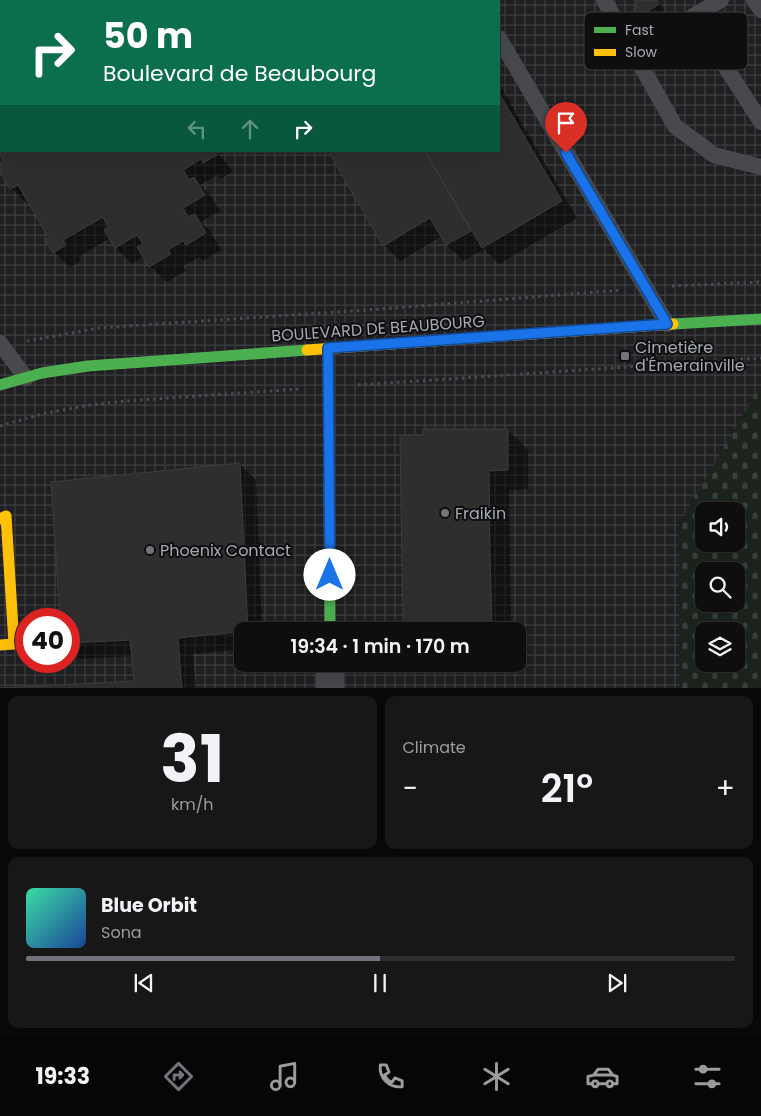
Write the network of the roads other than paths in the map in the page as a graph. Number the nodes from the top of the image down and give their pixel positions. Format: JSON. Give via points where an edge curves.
{"nodes":[{"id":1,"x":604,"y":0,"type":"edge"},
{"id":2,"x":721,"y":0,"type":"edge"},
{"id":3,"x":754,"y":0,"type":"edge"},
{"id":4,"x":761,"y":10,"type":"edge"},
{"id":5,"x":611,"y":12,"type":"edge"},
{"id":6,"x":700,"y":12,"type":"edge"},
{"id":7,"x":500,"y":40,"type":"edge"},
{"id":8,"x":643,"y":70,"type":"edge"},
{"id":9,"x":728,"y":70,"type":"edge"},
{"id":10,"x":761,"y":122,"type":"edge"},
{"id":11,"x":761,"y":167,"type":"edge"},
{"id":12,"x":761,"y":319,"type":"edge"},
{"id":13,"x":667,"y":324,"type":"junction"},
{"id":14,"x":2,"y":345,"type":"edge"},
{"id":15,"x":328,"y":348,"type":"junction"},
{"id":16,"x":26,"y":378,"type":"junction"},
{"id":17,"x":0,"y":386,"type":"edge"},
{"id":18,"x":0,"y":519,"type":"edge"},
{"id":19,"x":330,"y":622,"type":"edge"},
{"id":20,"x":0,"y":645,"type":"edge"},
{"id":21,"x":330,"y":672,"type":"edge"},
{"id":22,"x":330,"y":688,"type":"edge"}],
"edges":[{"from":1,"to":5,"type":"lane"},
{"from":2,"to":6,"type":"lane"},
{"from":3,"to":4,"type":"lane"},
{"from":7,"to":13,"type":"lane"},
{"from":8,"to":11,"type":"lane","via":[[675,126],[714,155]]},
{"from":9,"to":10,"type":"lane"},
{"from":12,"to":13,"type":"main road","name":"BOULEVARD DE BEAUBOURG"},
{"from":13,"to":15,"type":"main road","name":"BOULEVARD DE BEAUBOURG"},
{"from":14,"to":16,"type":"lane"},
{"from":15,"to":16,"type":"main road","name":"BOULEVARD DE BEAUBOURG","via":[[88,366]]},
{"from":15,"to":19,"type":"main road"},
{"from":16,"to":17,"type":"main road","name":"BOULEVARD DE BEAUBOURG"},
{"from":18,"to":20,"type":"main road","via":[[6,516],[14,644]]},
{"from":21,"to":22,"type":"street"}]}
